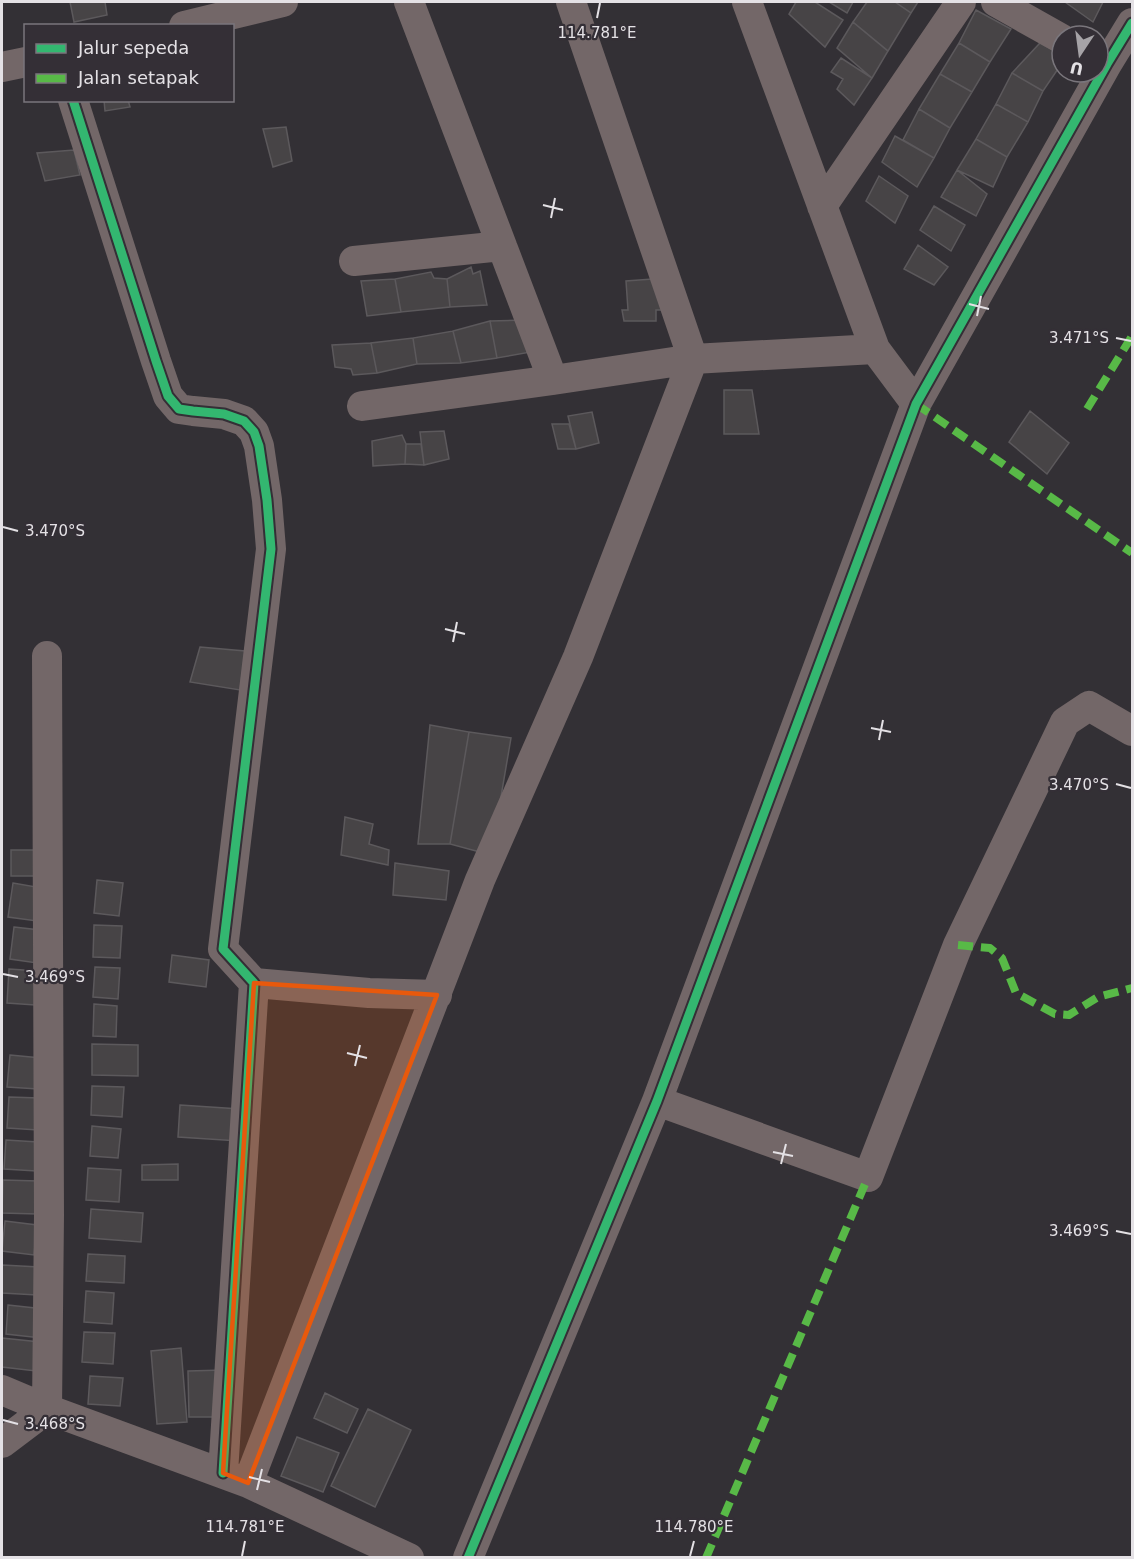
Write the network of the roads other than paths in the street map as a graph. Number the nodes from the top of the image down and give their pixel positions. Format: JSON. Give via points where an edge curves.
{"nodes":[{"id":1,"x":283,"y":2,"type":"edge"},
{"id":2,"x":409,"y":2,"type":"edge"},
{"id":3,"x":571,"y":2,"type":"edge"},
{"id":4,"x":961,"y":2,"type":"edge"},
{"id":5,"x":996,"y":2,"type":"edge"},
{"id":6,"x":751,"y":4,"type":"edge"},
{"id":7,"x":1132,"y":23,"type":"edge"},
{"id":8,"x":192,"y":24,"type":"edge"},
{"id":9,"x":1050,"y":32,"type":"edge"},
{"id":10,"x":1110,"y":52,"type":"edge"},
{"id":11,"x":24,"y":62,"type":"edge"},
{"id":12,"x":2,"y":67,"type":"edge"},
{"id":13,"x":1090,"y":84,"type":"edge"},
{"id":14,"x":74,"y":102,"type":"edge"},
{"id":15,"x":822,"y":206,"type":"junction"},
{"id":16,"x":502,"y":246,"type":"junction"},
{"id":17,"x":354,"y":261,"type":"dead end"},
{"id":18,"x":875,"y":349,"type":"junction"},
{"id":19,"x":693,"y":358,"type":"junction"},
{"id":20,"x":553,"y":380,"type":"junction"},
{"id":21,"x":916,"y":404,"type":"junction"},
{"id":22,"x":362,"y":406,"type":"dead end"},
{"id":23,"x":47,"y":656,"type":"dead end"},
{"id":24,"x":1132,"y":731,"type":"edge"},
{"id":25,"x":254,"y":983,"type":"junction"},
{"id":26,"x":437,"y":995,"type":"junction"},
{"id":27,"x":657,"y":1101,"type":"junction"},
{"id":28,"x":2,"y":1390,"type":"edge"},
{"id":29,"x":47,"y":1409,"type":"junction"},
{"id":30,"x":2,"y":1443,"type":"edge"},
{"id":31,"x":236,"y":1478,"type":"junction"},
{"id":32,"x":409,"y":1557,"type":"edge"},
{"id":33,"x":468,"y":1557,"type":"edge"}],
"edges":[{"from":1,"to":8,"type":"street"},
{"from":2,"to":16,"type":"street"},
{"from":3,"to":19,"type":"street"},
{"from":4,"to":15,"type":"street"},
{"from":5,"to":9,"type":"street"},
{"from":6,"to":15,"type":"street"},
{"from":7,"to":10,"type":"street"},
{"from":11,"to":12,"type":"street"},
{"from":13,"to":21,"type":"street"},
{"from":14,"to":25,"type":"street","via":[[168,396],[179,409],[224,414],[244,421],[259,446],[271,549],[223,949]]},
{"from":15,"to":18,"type":"street"},
{"from":16,"to":17,"type":"street"},
{"from":16,"to":20,"type":"street"},
{"from":18,"to":19,"type":"street"},
{"from":18,"to":21,"type":"street"},
{"from":19,"to":20,"type":"street"},
{"from":19,"to":26,"type":"street","via":[[578,657],[480,880]]},
{"from":20,"to":22,"type":"street"},
{"from":21,"to":27,"type":"street"},
{"from":23,"to":29,"type":"street"},
{"from":24,"to":27,"type":"street","via":[[1089,706],[1065,722],[958,945],[868,1177]]},
{"from":25,"to":26,"type":"street"},
{"from":25,"to":31,"type":"street"},
{"from":26,"to":31,"type":"street"},
{"from":27,"to":33,"type":"street"},
{"from":28,"to":29,"type":"street"},
{"from":29,"to":30,"type":"street"},
{"from":29,"to":31,"type":"street"},
{"from":31,"to":32,"type":"street"}]}
